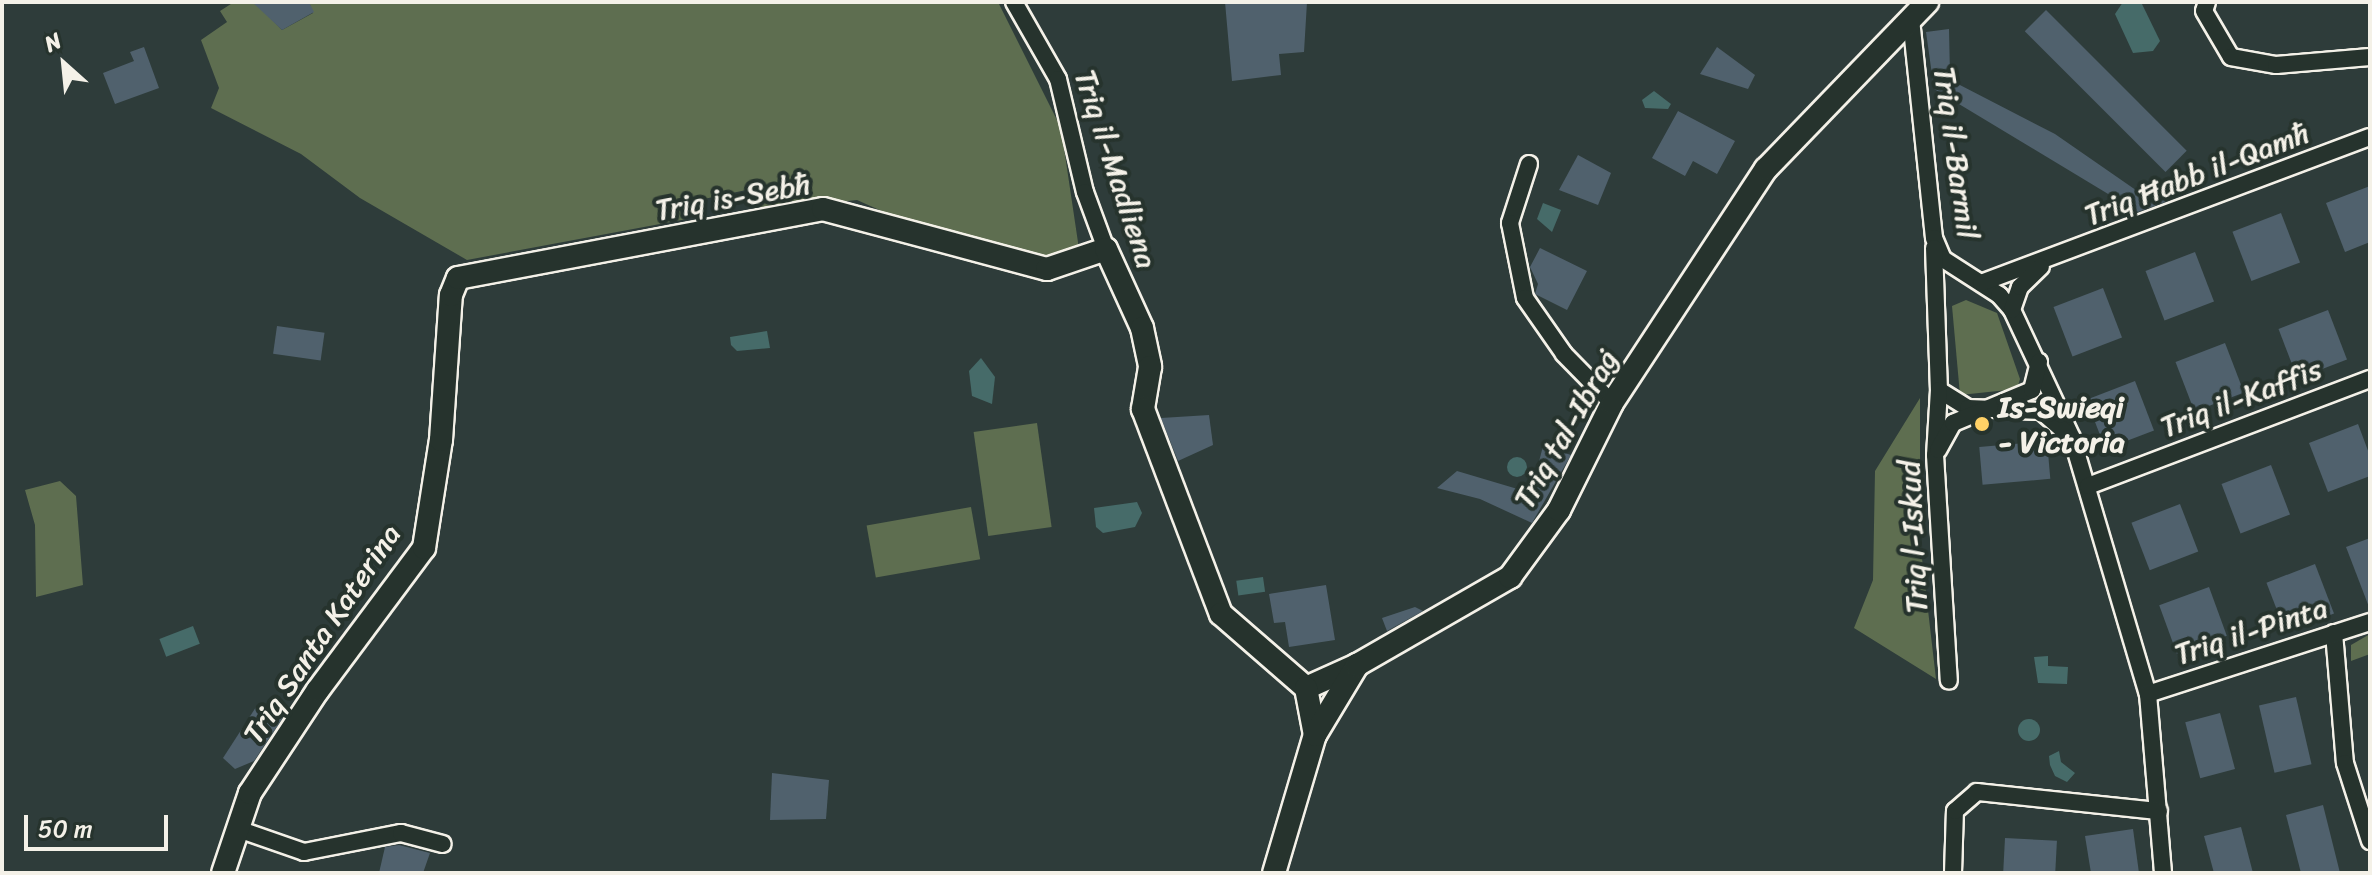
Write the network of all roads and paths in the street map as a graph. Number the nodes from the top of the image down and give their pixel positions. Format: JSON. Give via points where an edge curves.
{"nodes":[{"id":1,"x":1014,"y":2,"type":"edge"},
{"id":2,"x":1927,"y":2,"type":"edge"},
{"id":3,"x":2207,"y":2,"type":"edge"},
{"id":4,"x":1911,"y":19,"type":"junction"},
{"id":5,"x":2370,"y":57,"type":"edge"},
{"id":6,"x":2370,"y":137,"type":"edge"},
{"id":7,"x":1529,"y":164,"type":"dead end"},
{"id":8,"x":1934,"y":238,"type":"junction"},
{"id":9,"x":1106,"y":249,"type":"junction"},
{"id":10,"x":2045,"y":263,"type":"junction"},
{"id":11,"x":458,"y":278,"type":"joint"},
{"id":12,"x":1974,"y":281,"type":"junction"},
{"id":13,"x":1937,"y":304,"type":"junction"},
{"id":14,"x":2012,"y":310,"type":"junction"},
{"id":15,"x":2039,"y":362,"type":"junction"},
{"id":16,"x":2370,"y":379,"type":"edge"},
{"id":17,"x":1939,"y":390,"type":"junction"},
{"id":18,"x":1612,"y":403,"type":"junction"},
{"id":19,"x":1990,"y":408,"type":"junction"},
{"id":20,"x":2072,"y":438,"type":"junction"},
{"id":21,"x":1935,"y":455,"type":"junction"},
{"id":22,"x":2088,"y":486,"type":"junction"},
{"id":23,"x":2370,"y":622,"type":"edge"},
{"id":24,"x":2334,"y":633,"type":"junction"},
{"id":25,"x":1357,"y":665,"type":"junction"},
{"id":26,"x":1949,"y":681,"type":"dead end"},
{"id":27,"x":1306,"y":688,"type":"junction"},
{"id":28,"x":2148,"y":694,"type":"junction"},
{"id":29,"x":1315,"y":735,"type":"junction"},
{"id":30,"x":2159,"y":811,"type":"junction"},
{"id":31,"x":238,"y":829,"type":"junction"},
{"id":32,"x":2370,"y":841,"type":"edge"},
{"id":33,"x":443,"y":844,"type":"dead end"},
{"id":34,"x":223,"y":873,"type":"edge"},
{"id":35,"x":1274,"y":873,"type":"edge"},
{"id":36,"x":1953,"y":873,"type":"edge"},
{"id":37,"x":2163,"y":873,"type":"edge"}],
"edges":[{"from":1,"to":9,"type":"street","name":"Triq il-Madliena","via":[[1058,79],[1085,192]]},
{"from":2,"to":4,"type":"main road","name":"Triq tal-Ibraġ"},
{"from":3,"to":5,"type":"street","via":[[2204,11],[2231,57],[2276,65]]},
{"from":4,"to":8,"type":"street","name":"Triq il-Barmil"},
{"from":4,"to":18,"type":"main road","name":"Triq tal-Ibraġ","via":[[1766,169]]},
{"from":6,"to":10,"type":"street","name":"Triq Ħabb il-Qamħ"},
{"from":7,"to":18,"type":"street","via":[[1510,223],[1525,298],[1564,354]]},
{"from":8,"to":12,"type":"street","name":"Triq il-Barmil","via":[[1943,259]]},
{"from":8,"to":13,"type":"street","name":"Triq l-Iskud"},
{"from":9,"to":11,"type":"main road","name":"Triq is-Sebħ","via":[[1047,269],[823,209]]},
{"from":9,"to":27,"type":"main road","name":"Triq il-Madliena","via":[[1142,328],[1150,367],[1143,409],[1221,614]]},
{"from":10,"to":12,"type":"street","name":"Triq Ħabb il-Qamħ"},
{"from":10,"to":14,"type":"street","name":"Triq Ħabb il-Qamħ","via":[[2020,287]]},
{"from":11,"to":31,"type":"main road","name":"Triq Santa Katerina","via":[[451,295],[441,440],[424,548],[318,690],[250,793]]},
{"from":12,"to":13,"type":"street","via":[[1952,282]]},
{"from":12,"to":14,"type":"street","name":"Triq il-Barmil"},
{"from":13,"to":17,"type":"street","name":"Triq l-Iskud"},
{"from":14,"to":15,"type":"street","name":"Triq il-Barmil"},
{"from":15,"to":19,"type":"street","via":[[2032,390]]},
{"from":15,"to":20,"type":"street","name":"Triq il-Barmil"},
{"from":16,"to":22,"type":"street","name":"Triq il-Kaffis"},
{"from":17,"to":19,"type":"street","via":[[1953,403]]},
{"from":17,"to":21,"type":"street","name":"Triq l-Iskud"},
{"from":18,"to":25,"type":"main road","name":"Triq tal-Ibraġ","via":[[1559,510],[1510,577]]},
{"from":19,"to":20,"type":"street","via":[[2041,411]]},
{"from":19,"to":21,"type":"street","via":[[1953,423]]},
{"from":20,"to":22,"type":"street","name":"Triq il-Barmil"},
{"from":21,"to":26,"type":"street","name":"Triq l-Iskud"},
{"from":22,"to":28,"type":"street","name":"Triq il-Barmil"},
{"from":23,"to":24,"type":"street","name":"Triq il-Pinta"},
{"from":24,"to":28,"type":"street","name":"Triq il-Pinta"},
{"from":24,"to":32,"type":"street","via":[[2345,763]]},
{"from":25,"to":27,"type":"main road"},
{"from":25,"to":29,"type":"main road","name":"Triq tal-Ibraġ"},
{"from":27,"to":29,"type":"main road"},
{"from":28,"to":30,"type":"street","name":"Triq il-Barmil"},
{"from":29,"to":35,"type":"main road","name":"Triq tal-Ibraġ"},
{"from":30,"to":36,"type":"street","via":[[1977,792],[1955,811]]},
{"from":30,"to":37,"type":"street","name":"Triq il-Barmil"},
{"from":31,"to":33,"type":"street","via":[[304,852],[401,833]]},
{"from":31,"to":34,"type":"main road","name":"Triq Santa Katerina"}]}
